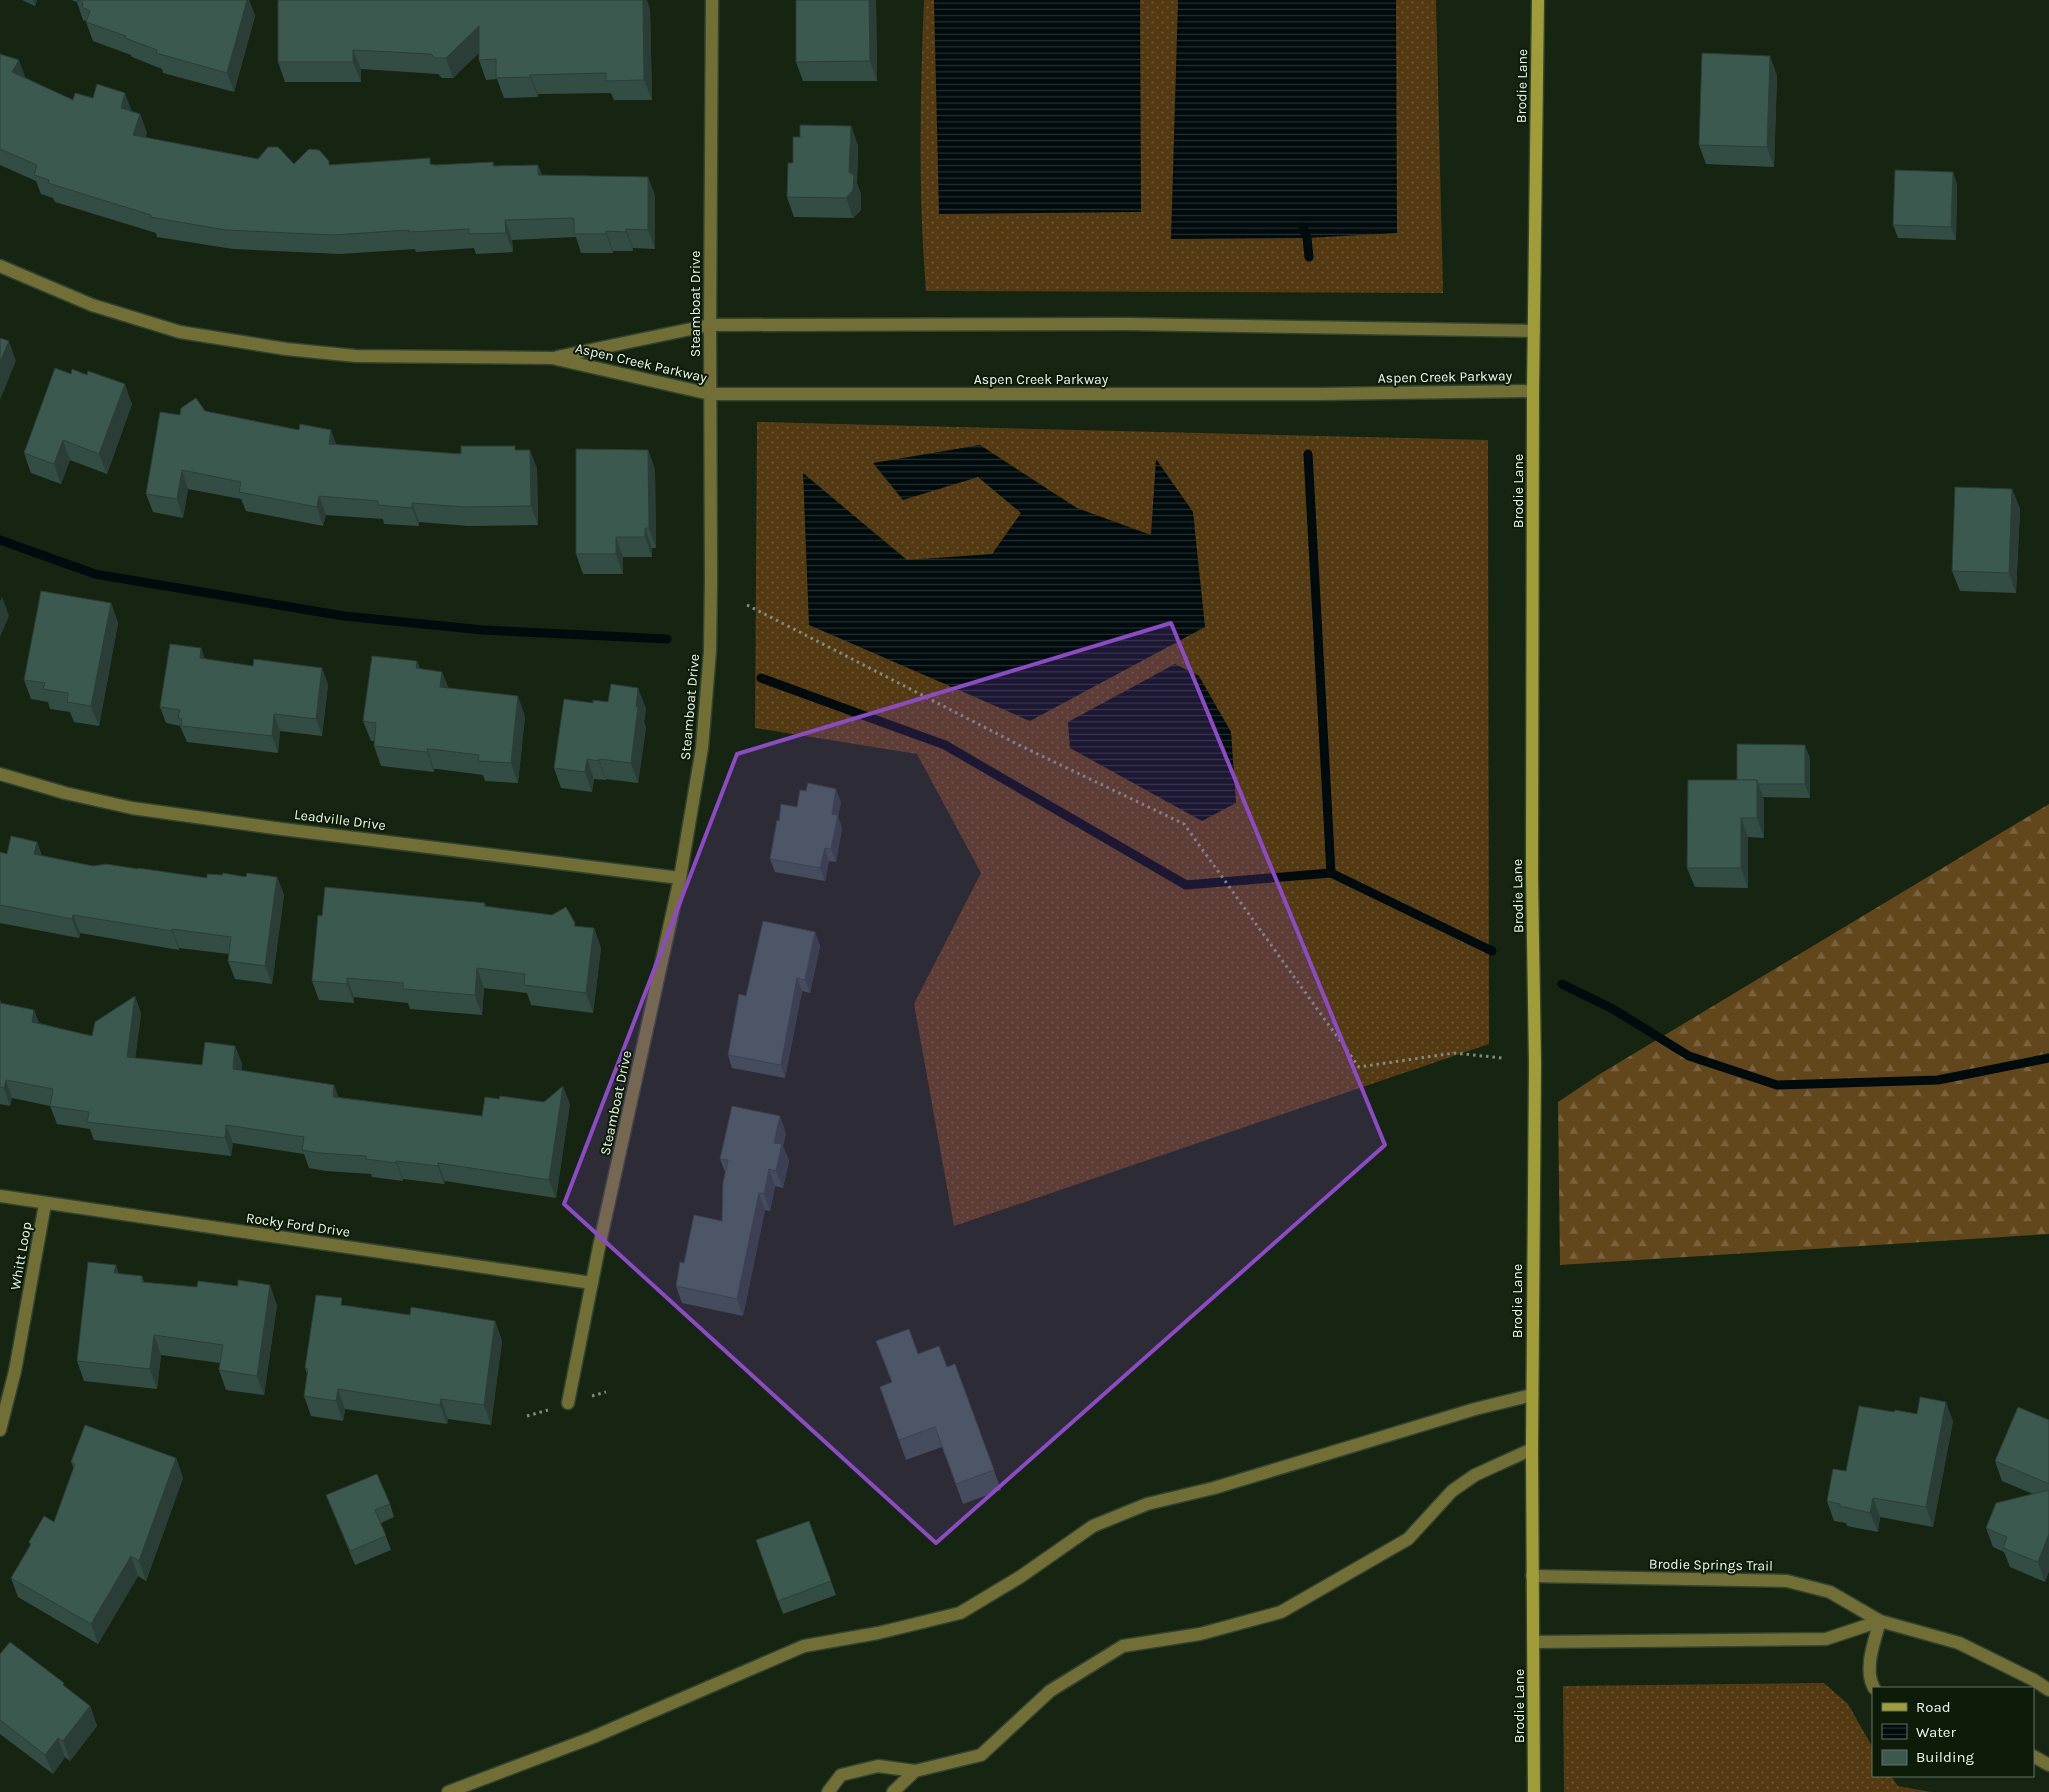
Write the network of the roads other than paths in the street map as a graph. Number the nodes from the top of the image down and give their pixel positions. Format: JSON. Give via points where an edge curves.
{"nodes":[{"id":1,"x":712,"y":0,"type":"edge"},
{"id":2,"x":1538,"y":0,"type":"edge"},
{"id":3,"x":0,"y":266,"type":"edge"},
{"id":4,"x":710,"y":325,"type":"junction"},
{"id":5,"x":1534,"y":331,"type":"junction"},
{"id":6,"x":552,"y":358,"type":"junction"},
{"id":7,"x":1534,"y":391,"type":"junction"},
{"id":8,"x":710,"y":394,"type":"junction"},
{"id":9,"x":0,"y":774,"type":"edge"},
{"id":10,"x":680,"y":878,"type":"junction"},
{"id":11,"x":0,"y":1196,"type":"edge"},
{"id":12,"x":46,"y":1204,"type":"junction"},
{"id":13,"x":592,"y":1283,"type":"junction"},
{"id":14,"x":1532,"y":1395,"type":"junction"},
{"id":15,"x":568,"y":1403,"type":"dead end"},
{"id":16,"x":0,"y":1430,"type":"edge"},
{"id":17,"x":1532,"y":1449,"type":"junction"},
{"id":18,"x":1532,"y":1576,"type":"junction"},
{"id":19,"x":1880,"y":1620,"type":"junction"},
{"id":20,"x":1534,"y":1642,"type":"junction"},
{"id":21,"x":1873,"y":1687,"type":"edge"},
{"id":22,"x":2049,"y":1690,"type":"edge"},
{"id":23,"x":2034,"y":1757,"type":"edge"},
{"id":24,"x":2049,"y":1765,"type":"edge"},
{"id":25,"x":915,"y":1771,"type":"junction"},
{"id":26,"x":448,"y":1792,"type":"edge"},
{"id":27,"x":828,"y":1792,"type":"edge"},
{"id":28,"x":893,"y":1792,"type":"edge"},
{"id":29,"x":1534,"y":1792,"type":"edge"}],
"edges":[{"from":1,"to":4,"type":"street","name":"Steamboat Drive"},
{"from":2,"to":5,"type":"main road","name":"Brodie Lane"},
{"from":3,"to":6,"type":"street","name":"Aspen Creek Parkway","via":[[92,305],[180,332],[356,356]]},
{"from":4,"to":5,"type":"street","name":"Aspen Creek Parkway","via":[[1127,324]]},
{"from":4,"to":6,"type":"street","name":"Aspen Creek Parkway"},
{"from":4,"to":8,"type":"street","name":"Steamboat Drive"},
{"from":5,"to":7,"type":"main road","name":"Brodie Lane"},
{"from":6,"to":8,"type":"street","name":"Aspen Creek Parkway"},
{"from":7,"to":8,"type":"street","name":"Aspen Creek Parkway"},
{"from":7,"to":14,"type":"main road","name":"Brodie Lane"},
{"from":8,"to":10,"type":"street","name":"Steamboat Drive","via":[[710,651],[702,748]]},
{"from":9,"to":10,"type":"street","name":"Leadville Drive","via":[[132,808]]},
{"from":10,"to":13,"type":"street","name":"Steamboat Drive"},
{"from":11,"to":12,"type":"street","name":"Rocky Ford Drive"},
{"from":12,"to":13,"type":"street","name":"Rocky Ford Drive"},
{"from":12,"to":16,"type":"street","name":"Whitt Loop","via":[[15,1371]]},
{"from":13,"to":15,"type":"street","name":"Steamboat Drive"},
{"from":14,"to":17,"type":"main road","name":"Brodie Lane"},
{"from":14,"to":26,"type":"street","via":[[1475,1408],[1214,1488],[1147,1504],[1093,1526],[1020,1578],[960,1613],[878,1633],[804,1646],[590,1738]]},
{"from":17,"to":18,"type":"main road","name":"Brodie Lane"},
{"from":17,"to":25,"type":"street","via":[[1475,1474],[1452,1491],[1408,1539],[1281,1612],[1200,1634],[1123,1646],[1050,1691],[981,1755]]},
{"from":18,"to":19,"type":"street","name":"Brodie Springs Trail","via":[[1787,1581],[1830,1592]]},
{"from":18,"to":20,"type":"main road","name":"Brodie Lane"},
{"from":19,"to":20,"type":"street","via":[[1826,1639]]},
{"from":19,"to":21,"type":"street","via":[[1871,1660],[1870,1681]]},
{"from":19,"to":22,"type":"street","name":"Brodie Springs Trail","via":[[1959,1643]]},
{"from":20,"to":29,"type":"main road","name":"Brodie Lane"},
{"from":23,"to":24,"type":"street"},
{"from":25,"to":27,"type":"street","via":[[878,1766],[841,1775]]},
{"from":25,"to":28,"type":"street"}]}
